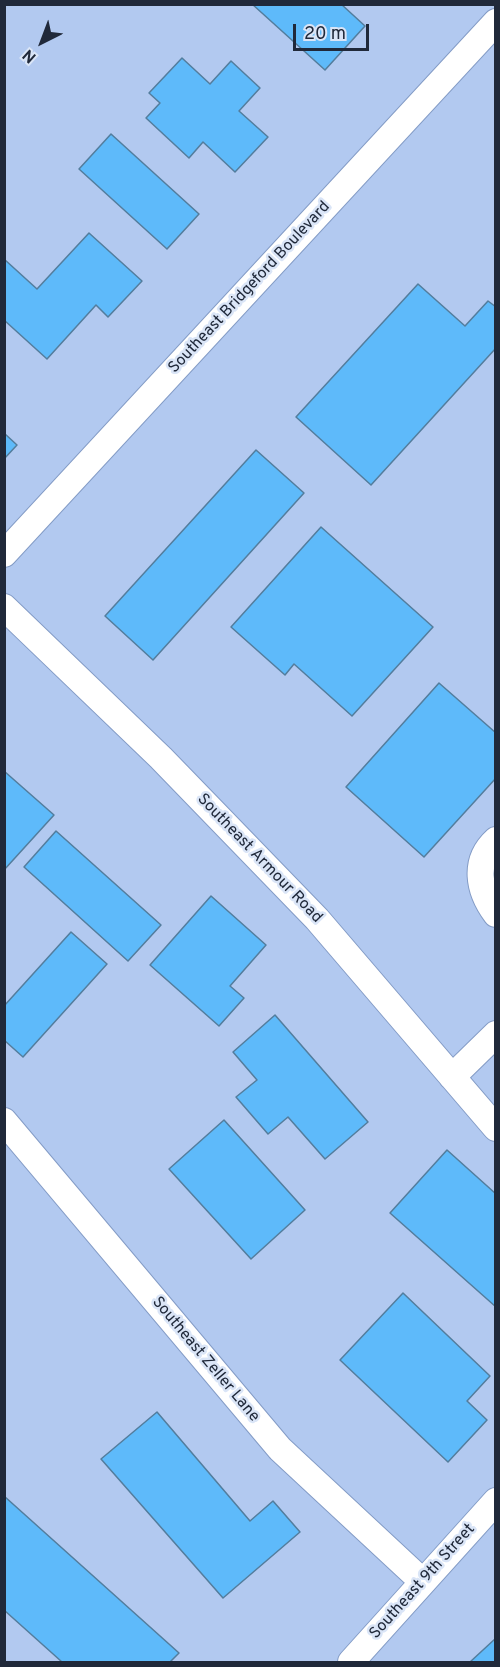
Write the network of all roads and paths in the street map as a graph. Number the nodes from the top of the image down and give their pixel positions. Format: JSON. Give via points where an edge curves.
{"nodes":[{"id":1,"x":495,"y":22,"type":"edge"},
{"id":2,"x":4,"y":554,"type":"edge"},
{"id":3,"x":4,"y":608,"type":"edge"},
{"id":4,"x":495,"y":840,"type":"edge"},
{"id":5,"x":495,"y":914,"type":"edge"},
{"id":6,"x":495,"y":1034,"type":"edge"},
{"id":7,"x":452,"y":1077,"type":"junction"},
{"id":8,"x":4,"y":1122,"type":"edge"},
{"id":9,"x":495,"y":1128,"type":"edge"},
{"id":10,"x":495,"y":1501,"type":"edge"},
{"id":11,"x":423,"y":1582,"type":"junction"},
{"id":12,"x":351,"y":1662,"type":"edge"}],
"edges":[{"from":1,"to":2,"type":"street","name":"Southeast Bridgeford Boulevard"},
{"from":3,"to":7,"type":"street","name":"Southeast Armour Road","via":[[161,758],[317,919]]},
{"from":4,"to":5,"type":"street","via":[[485,850],[479,867],[487,902]]},
{"from":6,"to":7,"type":"street"},
{"from":7,"to":9,"type":"street","name":"Southeast Armour Road"},
{"from":8,"to":11,"type":"street","name":"Southeast Zeller Lane","via":[[280,1449]]},
{"from":10,"to":11,"type":"street","name":"Southeast 9th Street"},
{"from":11,"to":12,"type":"street","name":"Southeast 9th Street"}]}
